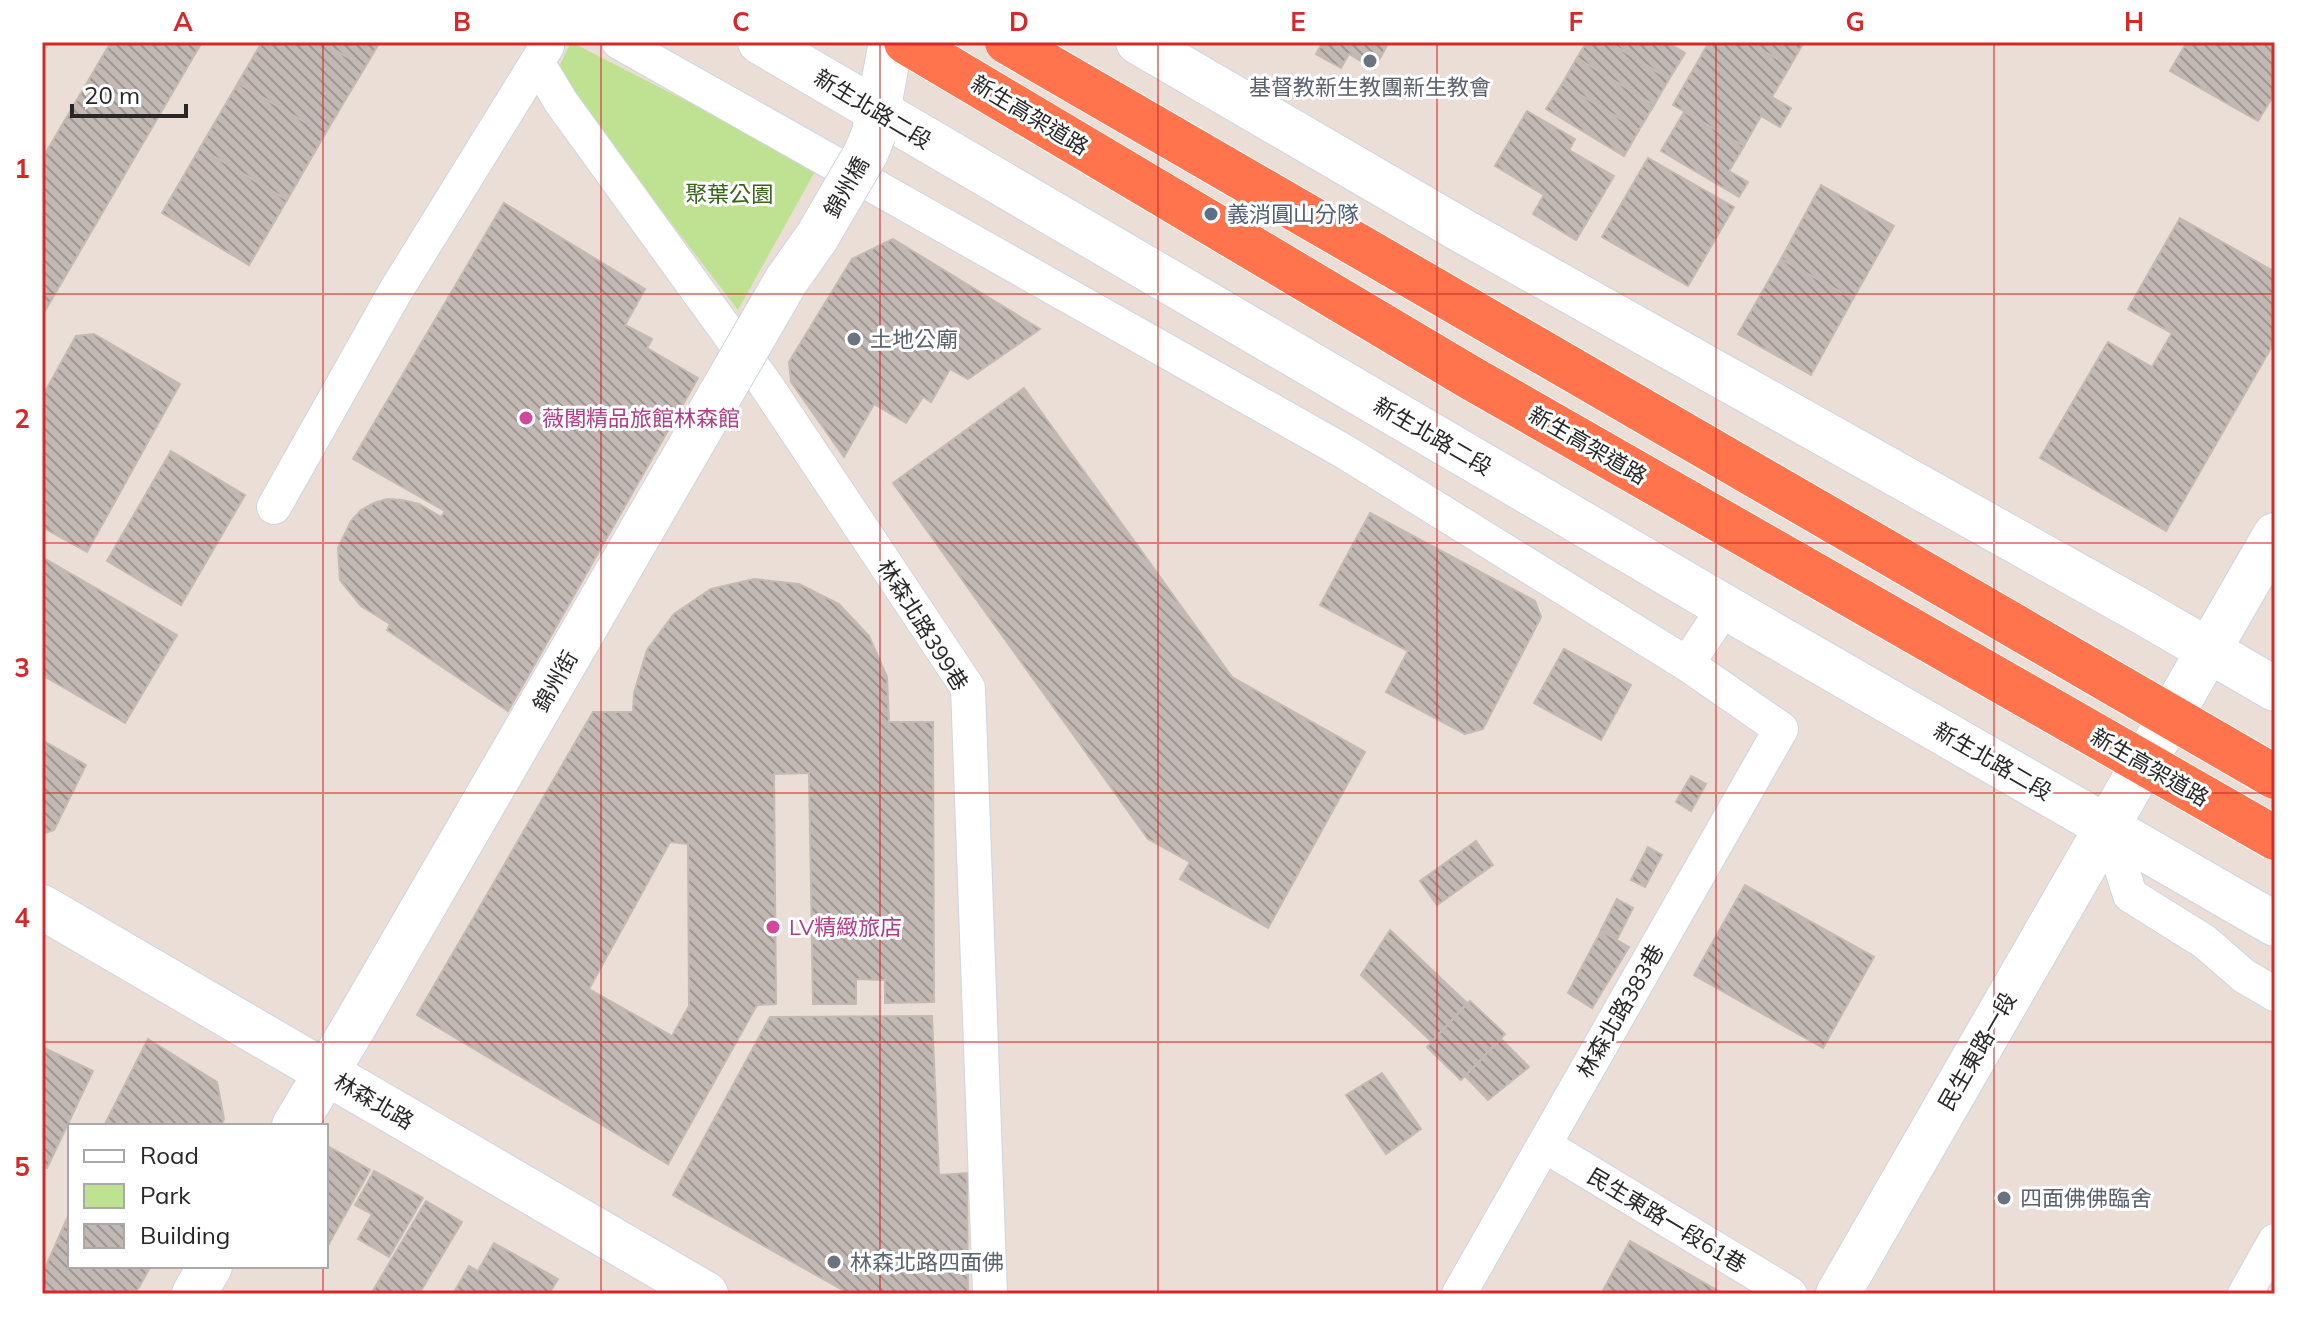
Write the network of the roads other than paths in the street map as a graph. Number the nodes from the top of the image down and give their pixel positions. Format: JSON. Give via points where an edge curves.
{"nodes":[{"id":1,"x":619,"y":42,"type":"edge"},
{"id":2,"x":760,"y":42,"type":"edge"},
{"id":3,"x":1007,"y":42,"type":"edge"},
{"id":4,"x":1138,"y":42,"type":"edge"},
{"id":5,"x":896,"y":44,"type":"edge"},
{"id":6,"x":543,"y":52,"type":"edge"},
{"id":7,"x":876,"y":122,"type":"junction"},
{"id":8,"x":817,"y":237,"type":"joint"},
{"id":9,"x":274,"y":507,"type":"dead end"},
{"id":10,"x":2275,"y":535,"type":"edge"},
{"id":11,"x":1725,"y":607,"type":"junction"},
{"id":12,"x":2206,"y":655,"type":"junction"},
{"id":13,"x":1687,"y":664,"type":"junction"},
{"id":14,"x":2275,"y":689,"type":"edge"},
{"id":15,"x":2275,"y":777,"type":"edge"},
{"id":16,"x":2113,"y":816,"type":"junction"},
{"id":17,"x":2275,"y":838,"type":"edge"},
{"id":18,"x":42,"y":907,"type":"edge"},
{"id":19,"x":2275,"y":924,"type":"edge"},
{"id":20,"x":2275,"y":994,"type":"edge"},
{"id":21,"x":326,"y":1073,"type":"junction"},
{"id":22,"x":295,"y":1124,"type":"edge"},
{"id":23,"x":1544,"y":1145,"type":"junction"},
{"id":24,"x":2275,"y":1241,"type":"edge"},
{"id":25,"x":209,"y":1268,"type":"edge"},
{"id":26,"x":194,"y":1294,"type":"edge"},
{"id":27,"x":706,"y":1294,"type":"edge"},
{"id":28,"x":990,"y":1294,"type":"edge"},
{"id":29,"x":1459,"y":1294,"type":"edge"},
{"id":30,"x":1790,"y":1294,"type":"edge"},
{"id":31,"x":1838,"y":1294,"type":"edge"},
{"id":32,"x":2245,"y":1294,"type":"edge"}],
"edges":[{"from":1,"to":13,"type":"street","via":[[1345,452]]},
{"from":2,"to":7,"type":"street","name":"新生北路二段"},
{"from":3,"to":15,"type":"highway","bridge":true},
{"from":4,"to":12,"type":"street"},
{"from":5,"to":7,"type":"street","name":"錦州橋"},
{"from":5,"to":17,"type":"highway","name":"新生高架道路","bridge":true},
{"from":6,"to":9,"type":"street","via":[[395,292]]},
{"from":6,"to":28,"type":"street","name":"林森北路399巷","via":[[561,102],[766,385],[968,688]]},
{"from":7,"to":8,"type":"street","name":"錦州橋","bridge":true,"via":[[866,153]]},
{"from":7,"to":11,"type":"street","name":"新生北路二段"},
{"from":8,"to":21,"type":"street","name":"錦州街","bridge":true,"via":[[786,281]]},
{"from":10,"to":12,"type":"street","name":"民生東路一段"},
{"from":11,"to":13,"type":"street"},
{"from":11,"to":16,"type":"street","name":"新生北路二段"},
{"from":12,"to":14,"type":"street"},
{"from":12,"to":16,"type":"street","name":"民生東路一段","bridge":true},
{"from":13,"to":23,"type":"street","name":"林森北路383巷","via":[[1781,729]]},
{"from":16,"to":19,"type":"street","name":"新生北路二段"},
{"from":16,"to":20,"type":"street","via":[[2130,895]]},
{"from":16,"to":31,"type":"street","name":"民生東路一段"},
{"from":18,"to":21,"type":"street","name":"林森北路"},
{"from":21,"to":22,"type":"street","name":"錦州街"},
{"from":21,"to":27,"type":"street","name":"林森北路"},
{"from":23,"to":29,"type":"street","name":"林森北路383巷"},
{"from":23,"to":30,"type":"street","name":"民生東路一段61巷"},
{"from":24,"to":32,"type":"street"},
{"from":25,"to":26,"type":"street"}]}
